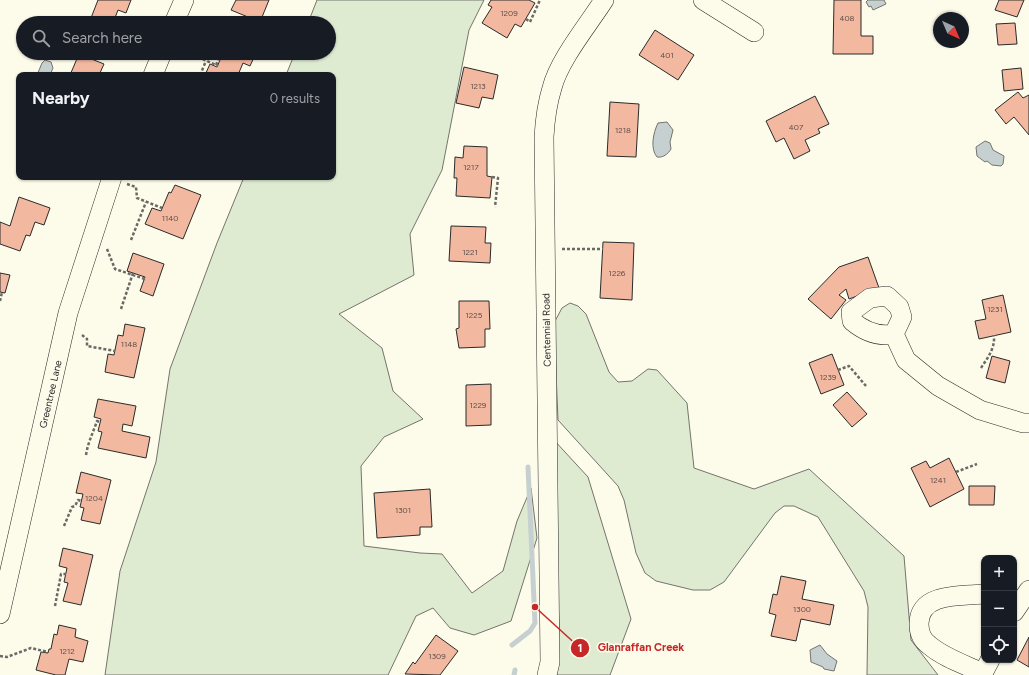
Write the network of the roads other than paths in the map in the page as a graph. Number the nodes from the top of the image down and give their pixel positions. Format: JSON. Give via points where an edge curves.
{"nodes":[{"id":1,"x":184,"y":0,"type":"edge"},
{"id":2,"x":604,"y":0,"type":"edge"},
{"id":3,"x":703,"y":0,"type":"edge"},
{"id":4,"x":177,"y":16,"type":"edge"},
{"id":5,"x":754,"y":32,"type":"dead end"},
{"id":6,"x":159,"y":60,"type":"edge"},
{"id":7,"x":154,"y":72,"type":"edge"},
{"id":8,"x":111,"y":180,"type":"edge"},
{"id":9,"x":894,"y":334,"type":"dead end"},
{"id":10,"x":1029,"y":423,"type":"edge"},
{"id":11,"x":1029,"y":590,"type":"edge"},
{"id":12,"x":1017,"y":591,"type":"edge"},
{"id":13,"x":981,"y":594,"type":"edge"},
{"id":14,"x":1017,"y":608,"type":"edge"},
{"id":15,"x":0,"y":614,"type":"edge"},
{"id":16,"x":988,"y":663,"type":"edge"},
{"id":17,"x":547,"y":675,"type":"edge"}],
"edges":[{"from":1,"to":4,"type":"street"},
{"from":2,"to":17,"type":"street","name":"Centennial Road","via":[[561,65],[546,111],[544,137],[550,662]]},
{"from":3,"to":5,"type":"street"},
{"from":6,"to":7,"type":"street"},
{"from":8,"to":15,"type":"street","name":"Greentree Lane","via":[[64,330]]},
{"from":9,"to":10,"type":"street","via":[[906,360],[938,386],[980,410]]},
{"from":11,"to":12,"type":"street"},
{"from":11,"to":14,"type":"street"},
{"from":13,"to":16,"type":"street","via":[[933,601],[921,613],[919,630],[928,645],[983,673]]}]}
